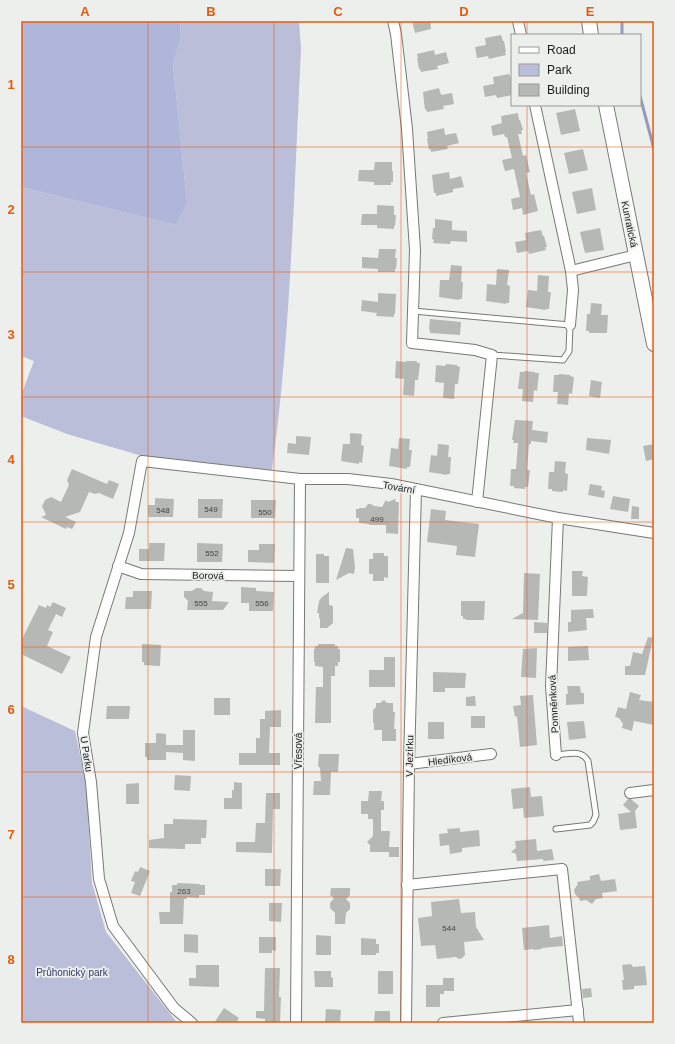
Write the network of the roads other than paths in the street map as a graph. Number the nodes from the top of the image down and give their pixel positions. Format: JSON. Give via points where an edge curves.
{"nodes":[{"id":1,"x":393,"y":21,"type":"edge"},
{"id":2,"x":518,"y":21,"type":"edge"},
{"id":3,"x":589,"y":21,"type":"edge"},
{"id":4,"x":521,"y":34,"type":"edge"},
{"id":5,"x":592,"y":34,"type":"edge"},
{"id":6,"x":535,"y":106,"type":"edge"},
{"id":7,"x":606,"y":106,"type":"edge"},
{"id":8,"x":636,"y":255,"type":"junction"},
{"id":9,"x":571,"y":271,"type":"junction"},
{"id":10,"x":413,"y":310,"type":"junction"},
{"id":11,"x":570,"y":325,"type":"junction"},
{"id":12,"x":654,"y":344,"type":"edge"},
{"id":13,"x":492,"y":355,"type":"junction"},
{"id":14,"x":142,"y":461,"type":"joint"},
{"id":15,"x":300,"y":479,"type":"junction"},
{"id":16,"x":416,"y":489,"type":"junction"},
{"id":17,"x":477,"y":502,"type":"junction"},
{"id":18,"x":558,"y":518,"type":"junction"},
{"id":19,"x":654,"y":533,"type":"edge"},
{"id":20,"x":118,"y":566,"type":"junction"},
{"id":21,"x":299,"y":576,"type":"junction"},
{"id":22,"x":491,"y":754,"type":"dead end"},
{"id":23,"x":556,"y":755,"type":"joint"},
{"id":24,"x":409,"y":764,"type":"junction"},
{"id":25,"x":654,"y":790,"type":"edge"},
{"id":26,"x":630,"y":793,"type":"dead end"},
{"id":27,"x":556,"y":829,"type":"dead end"},
{"id":28,"x":407,"y":885,"type":"junction"},
{"id":29,"x":578,"y":1010,"type":"junction"},
{"id":30,"x":192,"y":1023,"type":"edge"},
{"id":31,"x":296,"y":1023,"type":"edge"},
{"id":32,"x":406,"y":1023,"type":"edge"},
{"id":33,"x":443,"y":1023,"type":"edge"},
{"id":34,"x":579,"y":1023,"type":"edge"}],
"edges":[{"from":1,"to":10,"type":"street","via":[[406,129],[415,250]]},
{"from":2,"to":4,"type":"street"},
{"from":3,"to":5,"type":"street"},
{"from":6,"to":9,"type":"street"},
{"from":7,"to":8,"type":"street","name":"Kunratická"},
{"from":8,"to":9,"type":"street"},
{"from":8,"to":12,"type":"street","name":"Kunratická"},
{"from":9,"to":11,"type":"street","via":[[573,290]]},
{"from":10,"to":11,"type":"lane"},
{"from":10,"to":13,"type":"street","via":[[412,343],[475,350]]},
{"from":11,"to":13,"type":"lane","via":[[569,351],[563,360]]},
{"from":13,"to":17,"type":"street"},
{"from":14,"to":15,"type":"street","name":"Tovární"},
{"from":14,"to":20,"type":"street","name":"U Parku","via":[[128,533]]},
{"from":15,"to":16,"type":"street","name":"Tovární","via":[[348,480]]},
{"from":15,"to":21,"type":"street","name":"Vřesová"},
{"from":16,"to":17,"type":"street","name":"Tovární"},
{"from":16,"to":24,"type":"street","name":"V Jezírku"},
{"from":17,"to":18,"type":"street","name":"Tovární"},
{"from":18,"to":19,"type":"street","name":"Tovární"},
{"from":18,"to":23,"type":"street","name":"Pomněnková","via":[[551,686]]},
{"from":20,"to":21,"type":"street","name":"Borová","via":[[141,574]]},
{"from":20,"to":30,"type":"street","name":"U Parku","via":[[96,637],[83,733],[91,782],[99,879],[113,926],[174,1008]]},
{"from":21,"to":31,"type":"street","name":"Vřesová"},
{"from":22,"to":24,"type":"street","name":"Hledíková"},
{"from":23,"to":27,"type":"lane","name":"Pomněnková","via":[[581,753],[585,756],[588,761],[596,815],[590,825]]},
{"from":24,"to":28,"type":"street","name":"V Jezírku"},
{"from":25,"to":26,"type":"street"},
{"from":28,"to":29,"type":"street","via":[[562,869]]},
{"from":28,"to":32,"type":"street","name":"V Jezírku"},
{"from":29,"to":33,"type":"street"},
{"from":29,"to":34,"type":"street"}]}
